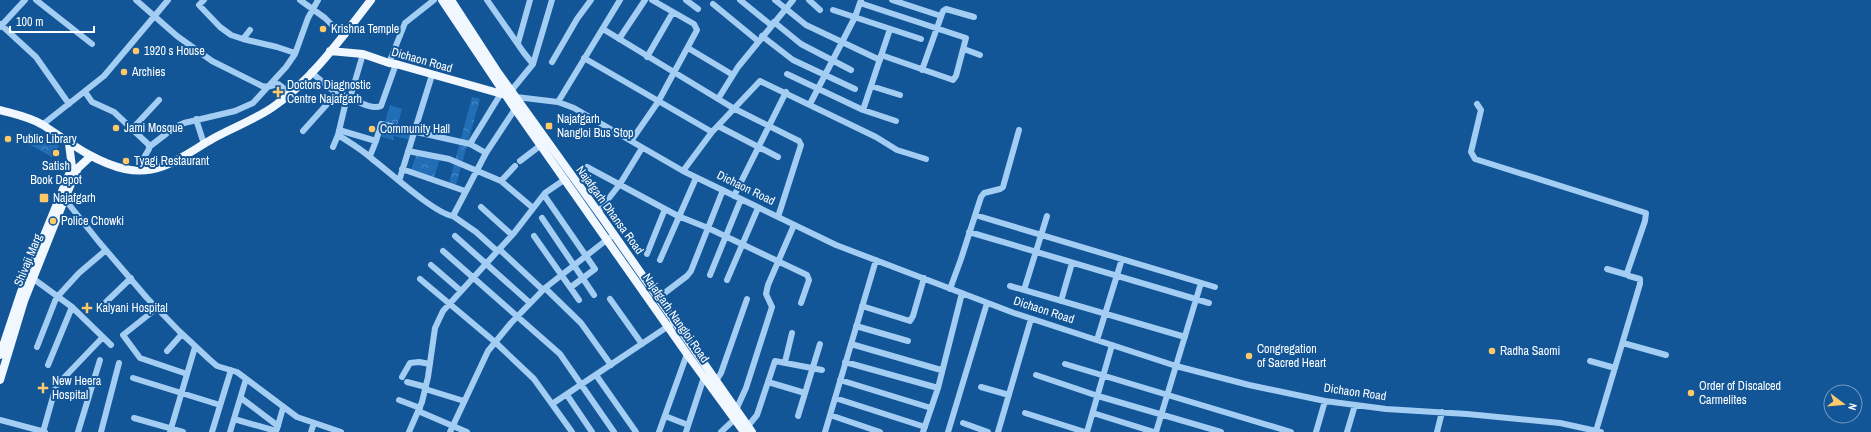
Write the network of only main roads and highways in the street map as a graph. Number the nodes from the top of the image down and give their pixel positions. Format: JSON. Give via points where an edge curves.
{"nodes":[{"id":1,"x":371,"y":0,"type":"edge"},
{"id":2,"x":442,"y":0,"type":"edge"},
{"id":3,"x":452,"y":0,"type":"edge"},
{"id":4,"x":330,"y":50,"type":"junction"},
{"id":5,"x":508,"y":95,"type":"junction"},
{"id":6,"x":0,"y":110,"type":"edge"},
{"id":7,"x":69,"y":144,"type":"junction"},
{"id":8,"x":91,"y":156,"type":"junction"},
{"id":9,"x":63,"y":197,"type":"junction"},
{"id":10,"x":610,"y":237,"type":"junction"},
{"id":11,"x":671,"y":324,"type":"junction"},
{"id":12,"x":4,"y":350,"type":"edge"},
{"id":13,"x":0,"y":380,"type":"edge"},
{"id":14,"x":737,"y":414,"type":"junction"},
{"id":15,"x":748,"y":430,"type":"edge"}],
"edges":[{"from":1,"to":4,"type":"main road"},
{"from":2,"to":5,"type":"main road"},
{"from":3,"to":5,"type":"main road","name":"Najafgarh Dhansa Road","via":[[497,71]]},
{"from":4,"to":5,"type":"main road","name":"Dichaon Road","via":[[363,54]]},
{"from":4,"to":8,"type":"main road","via":[[274,107],[204,144],[173,164],[155,170],[136,171]]},
{"from":5,"to":10,"type":"main road","name":"Najafgarh Nangloi Road","via":[[564,180]]},
{"from":5,"to":10,"type":"main road","name":"Najafgarh Dhansa Road","via":[[598,212]]},
{"from":6,"to":7,"type":"main road","via":[[42,125]]},
{"from":7,"to":8,"type":"main road"},
{"from":7,"to":9,"type":"main road","name":"Shivaji Marg","via":[[72,168]]},
{"from":8,"to":9,"type":"main road","name":"Shivaji Marg","via":[[78,168]]},
{"from":9,"to":12,"type":"main road","name":"Shivaji Marg"},
{"from":10,"to":11,"type":"main road","name":"Najafgarh Nangloi Road"},
{"from":10,"to":11,"type":"main road","name":"Najafgarh Dhansa Road","via":[[658,298]]},
{"from":11,"to":14,"type":"main road","name":"Najafgarh Dhansa Road","via":[[716,381]]},
{"from":11,"to":14,"type":"main road","name":"Najafgarh Nangloi Road","via":[[687,354]]},
{"from":12,"to":13,"type":"main road","name":"Shivaji Marg"},
{"from":14,"to":15,"type":"main road","name":"Najafgarh Nangloi Road"}]}
